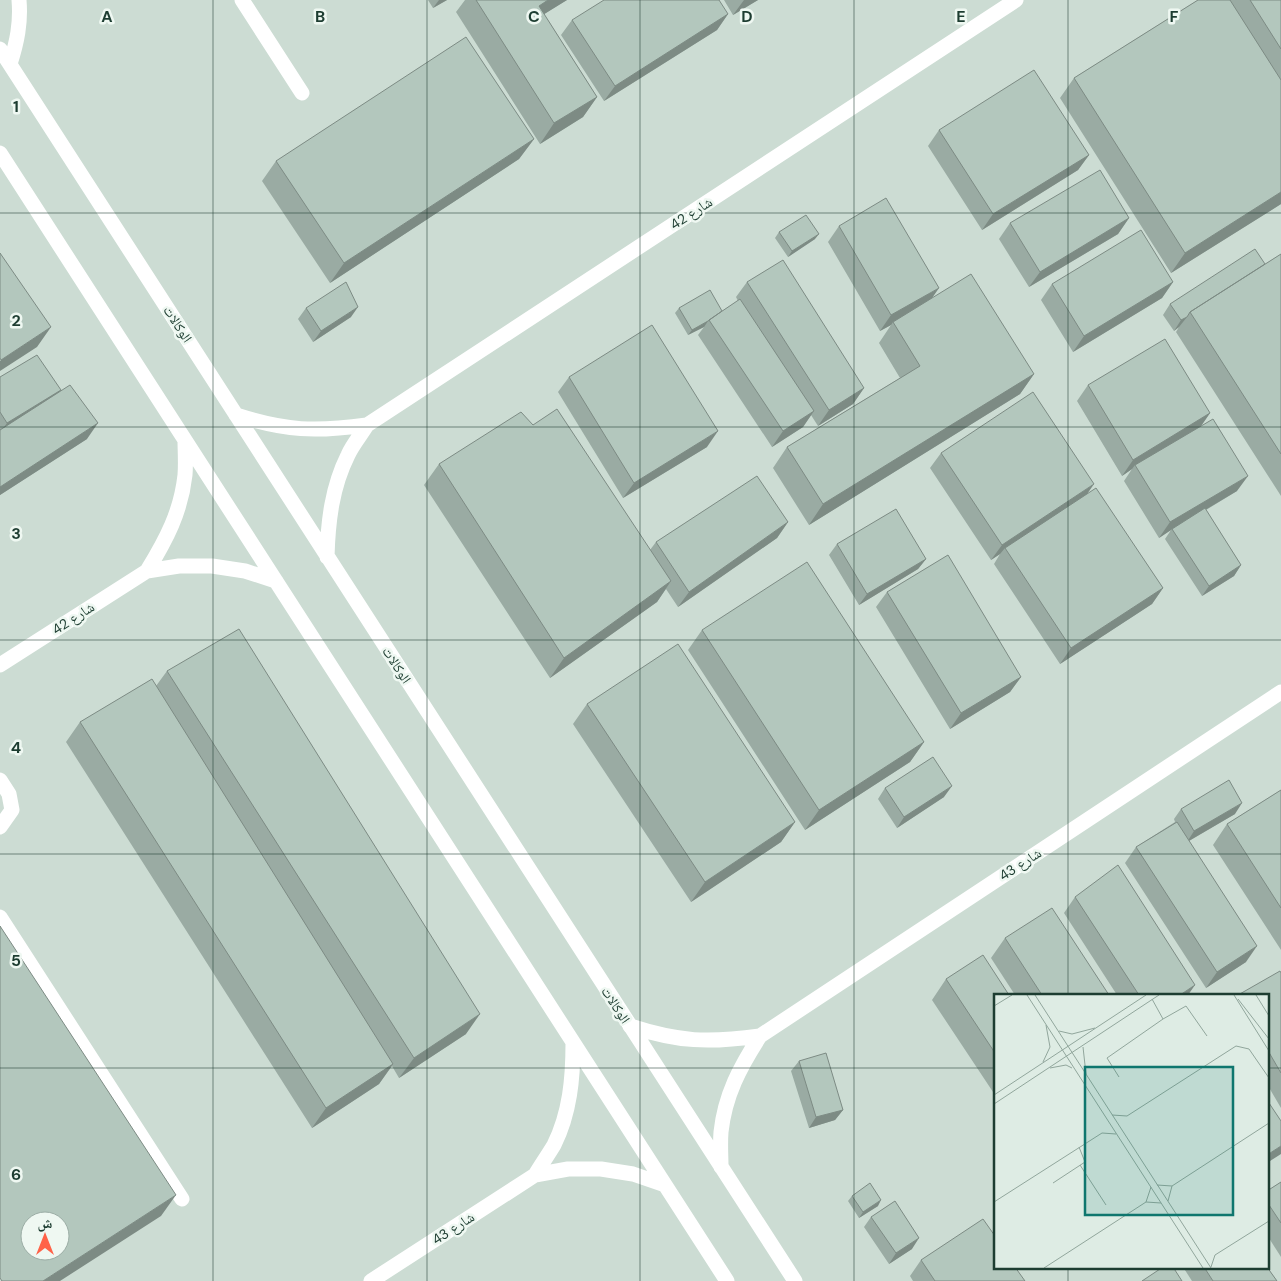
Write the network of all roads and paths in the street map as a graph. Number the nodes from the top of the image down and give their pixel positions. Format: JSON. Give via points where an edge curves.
{"nodes":[{"id":1,"x":19,"y":0,"type":"edge"},
{"id":2,"x":242,"y":0,"type":"edge"},
{"id":3,"x":1016,"y":0,"type":"edge"},
{"id":4,"x":0,"y":48,"type":"edge"},
{"id":5,"x":10,"y":64,"type":"junction"},
{"id":6,"x":302,"y":94,"type":"dead end"},
{"id":7,"x":0,"y":153,"type":"edge"},
{"id":8,"x":236,"y":415,"type":"junction"},
{"id":9,"x":367,"y":425,"type":"junction"},
{"id":10,"x":185,"y":440,"type":"junction"},
{"id":11,"x":327,"y":557,"type":"junction"},
{"id":12,"x":147,"y":571,"type":"junction"},
{"id":13,"x":276,"y":581,"type":"junction"},
{"id":14,"x":0,"y":666,"type":"edge"},
{"id":15,"x":1281,"y":692,"type":"edge"},
{"id":16,"x":0,"y":780,"type":"edge"},
{"id":17,"x":0,"y":828,"type":"edge"},
{"id":18,"x":0,"y":917,"type":"edge"},
{"id":19,"x":630,"y":1026,"type":"junction"},
{"id":20,"x":760,"y":1036,"type":"junction"},
{"id":21,"x":574,"y":1043,"type":"junction"},
{"id":22,"x":721,"y":1167,"type":"junction"},
{"id":23,"x":535,"y":1175,"type":"junction"},
{"id":24,"x":665,"y":1185,"type":"junction"},
{"id":25,"x":182,"y":1199,"type":"dead end"},
{"id":26,"x":371,"y":1281,"type":"edge"},
{"id":27,"x":727,"y":1281,"type":"edge"},
{"id":28,"x":795,"y":1281,"type":"edge"}],
"edges":[{"from":1,"to":5,"type":"street","via":[[18,41]]},
{"from":2,"to":6,"type":"street"},
{"from":3,"to":9,"type":"street","name":"شارع 42"},
{"from":4,"to":5,"type":"street","name":"الوكالات"},
{"from":5,"to":8,"type":"street","name":"الوكالات"},
{"from":7,"to":10,"type":"street"},
{"from":8,"to":9,"type":"street","name":"شارع 42","via":[[300,430],[334,430]]},
{"from":8,"to":11,"type":"street","name":"الوكالات"},
{"from":9,"to":11,"type":"street","name":"شارع 42","via":[[348,454],[335,487],[328,522]]},
{"from":10,"to":12,"type":"street","name":"شارع 42","via":[[185,474],[178,509],[165,542]]},
{"from":10,"to":13,"type":"street"},
{"from":11,"to":19,"type":"street","name":"الوكالات"},
{"from":12,"to":13,"type":"street","name":"شارع 42","via":[[179,566],[212,566],[245,571]]},
{"from":12,"to":14,"type":"street","name":"شارع 42"},
{"from":13,"to":21,"type":"street"},
{"from":15,"to":20,"type":"street","name":"شارع 43"},
{"from":16,"to":17,"type":"street","via":[[9,794],[12,810]]},
{"from":18,"to":25,"type":"street"},
{"from":19,"to":20,"type":"street","name":"شارع 43","via":[[661,1036],[694,1041]]},
{"from":19,"to":22,"type":"street","name":"الوكالات"},
{"from":20,"to":22,"type":"street","name":"شارع 43","via":[[741,1066],[728,1098],[721,1132]]},
{"from":21,"to":23,"type":"street","name":"شارع 43","via":[[573,1078],[567,1112],[554,1144]]},
{"from":21,"to":24,"type":"street"},
{"from":22,"to":28,"type":"street","name":"الوكالات"},
{"from":23,"to":24,"type":"street","name":"شارع 43","via":[[568,1169],[601,1169],[634,1174]]},
{"from":23,"to":26,"type":"street","name":"شارع 43"},
{"from":24,"to":27,"type":"street"}]}
